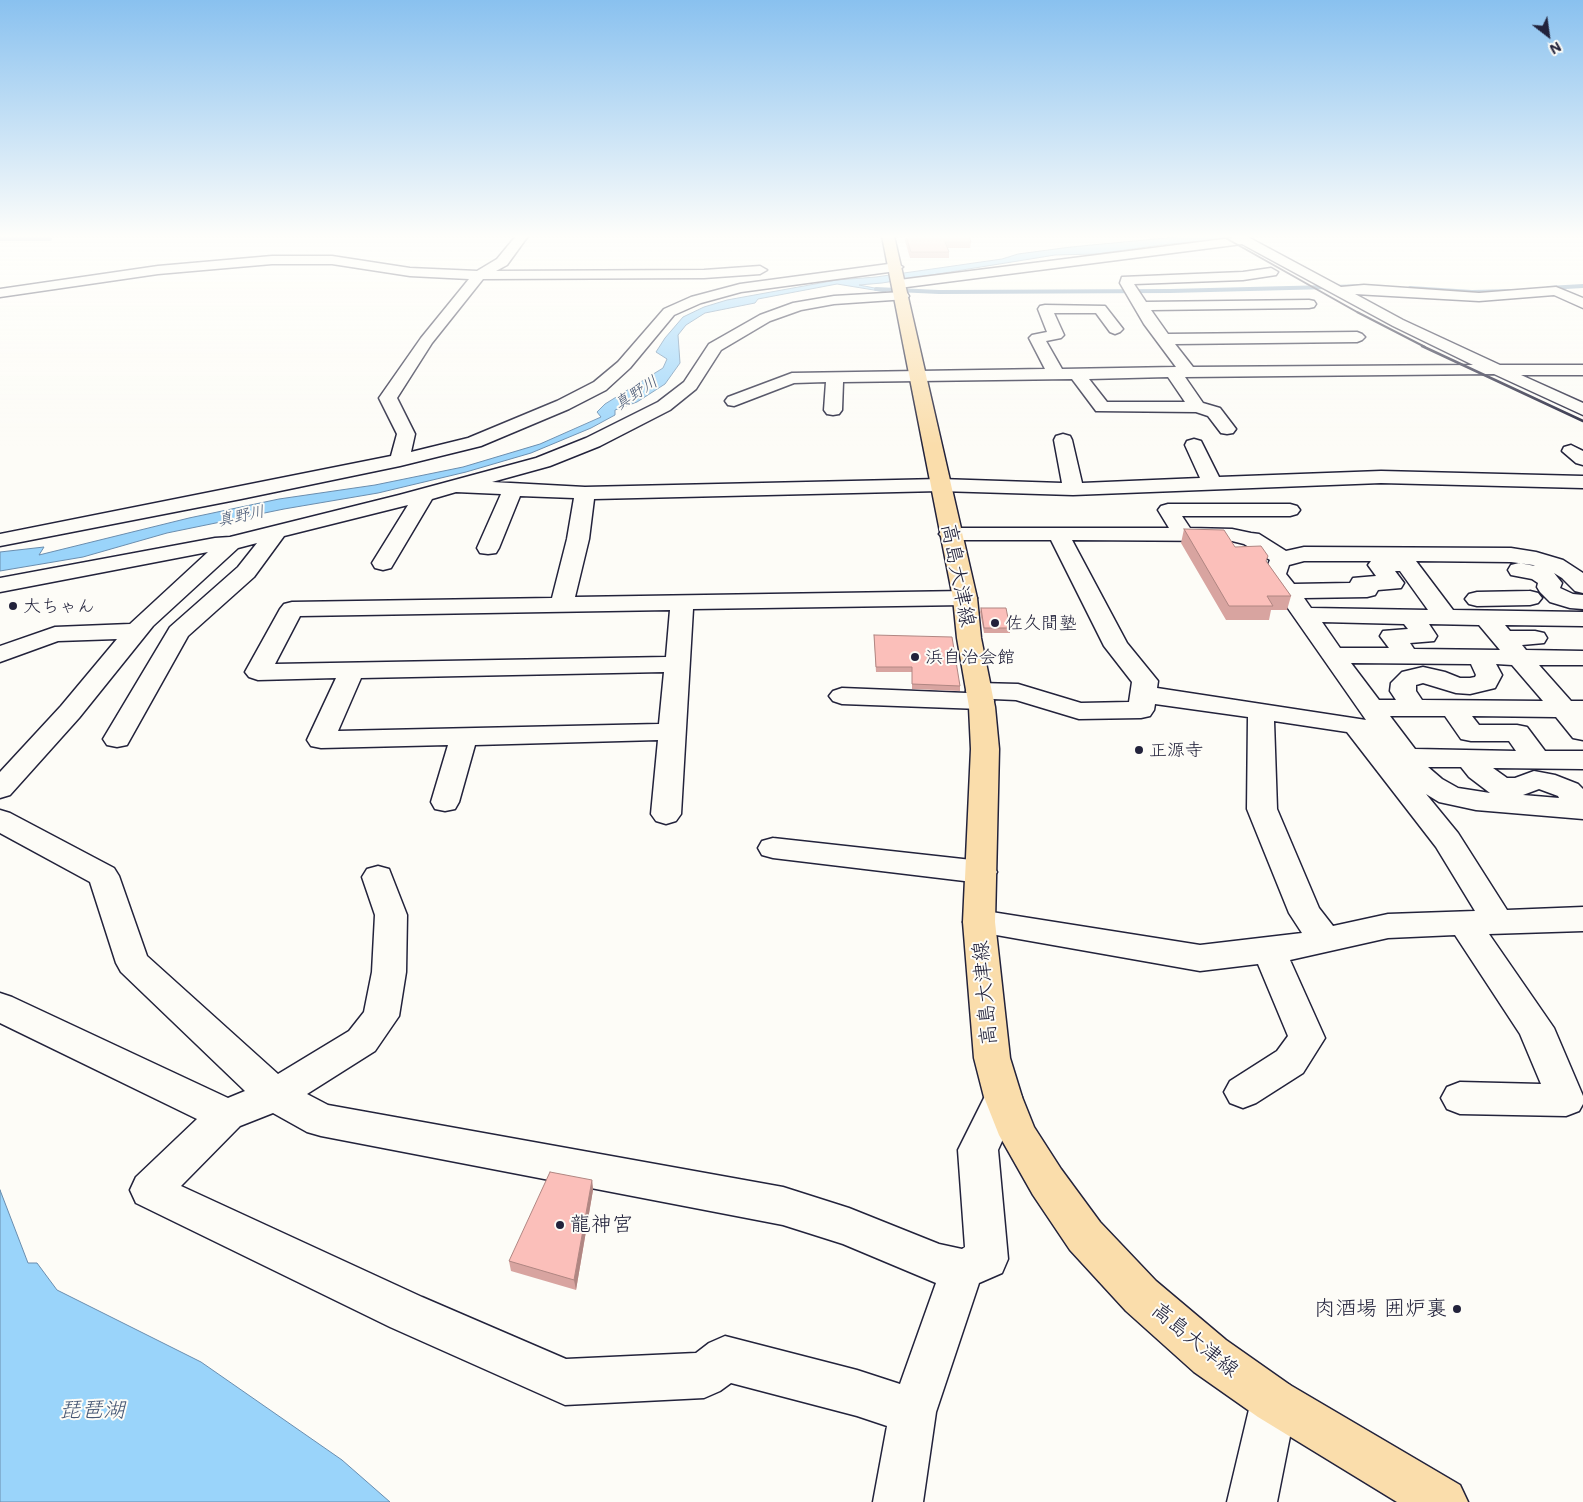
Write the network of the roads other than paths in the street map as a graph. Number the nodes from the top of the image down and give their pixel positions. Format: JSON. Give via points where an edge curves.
{"nodes":[{"id":1,"x":454,"y":306,"type":"edge"},
{"id":2,"x":682,"y":306,"type":"edge"},
{"id":3,"x":798,"y":306,"type":"edge"},
{"id":4,"x":904,"y":306,"type":"edge"},
{"id":5,"x":1142,"y":306,"type":"edge"},
{"id":6,"x":1262,"y":306,"type":"edge"},
{"id":7,"x":1366,"y":306,"type":"edge"},
{"id":8,"x":1115,"y":329,"type":"dead end"},
{"id":9,"x":1356,"y":337,"type":"dead end"},
{"id":10,"x":1292,"y":338,"type":"junction"},
{"id":11,"x":1163,"y":339,"type":"junction"},
{"id":12,"x":1494,"y":370,"type":"junction"},
{"id":13,"x":1583,"y":370,"type":"edge"},
{"id":14,"x":1180,"y":372,"type":"junction"},
{"id":15,"x":1056,"y":374,"type":"junction"},
{"id":16,"x":1077,"y":374,"type":"junction"},
{"id":17,"x":918,"y":376,"type":"junction"},
{"id":18,"x":834,"y":377,"type":"junction"},
{"id":19,"x":734,"y":401,"type":"dead end"},
{"id":20,"x":1197,"y":407,"type":"junction"},
{"id":21,"x":834,"y":410,"type":"dead end"},
{"id":22,"x":1583,"y":410,"type":"edge"},
{"id":23,"x":1227,"y":429,"type":"dead end"},
{"id":24,"x":1063,"y":440,"type":"dead end"},
{"id":25,"x":1194,"y":445,"type":"dead end"},
{"id":26,"x":400,"y":460,"type":"junction"},
{"id":27,"x":1583,"y":482,"type":"edge"},
{"id":28,"x":1212,"y":483,"type":"junction"},
{"id":29,"x":940,"y":485,"type":"junction"},
{"id":30,"x":454,"y":486,"type":"junction"},
{"id":31,"x":513,"y":489,"type":"junction"},
{"id":32,"x":1073,"y":490,"type":"junction"},
{"id":33,"x":585,"y":493,"type":"junction"},
{"id":34,"x":424,"y":495,"type":"junction"},
{"id":35,"x":1290,"y":510,"type":"dead end"},
{"id":36,"x":277,"y":531,"type":"junction"},
{"id":37,"x":950,"y":534,"type":"junction"},
{"id":38,"x":1058,"y":534,"type":"junction"},
{"id":39,"x":1183,"y":534,"type":"junction"},
{"id":40,"x":0,"y":540,"type":"edge"},
{"id":41,"x":230,"y":543,"type":"junction"},
{"id":42,"x":488,"y":548,"type":"dead end"},
{"id":43,"x":1339,"y":554,"type":"junction"},
{"id":44,"x":1402,"y":559,"type":"junction"},
{"id":45,"x":1498,"y":562,"type":"junction"},
{"id":46,"x":383,"y":563,"type":"dead end"},
{"id":47,"x":1283,"y":575,"type":"junction"},
{"id":48,"x":1362,"y":584,"type":"junction"},
{"id":49,"x":0,"y":585,"type":"edge"},
{"id":50,"x":1583,"y":586,"type":"edge"},
{"id":51,"x":965,"y":598,"type":"junction"},
{"id":52,"x":1530,"y":598,"type":"junction"},
{"id":53,"x":1475,"y":600,"type":"junction"},
{"id":54,"x":1583,"y":602,"type":"edge"},
{"id":55,"x":682,"y":603,"type":"junction"},
{"id":56,"x":562,"y":605,"type":"junction"},
{"id":57,"x":1439,"y":608,"type":"junction"},
{"id":58,"x":1305,"y":614,"type":"junction"},
{"id":59,"x":1357,"y":615,"type":"junction"},
{"id":60,"x":1386,"y":616,"type":"junction"},
{"id":61,"x":1412,"y":616,"type":"junction"},
{"id":62,"x":1548,"y":618,"type":"junction"},
{"id":63,"x":1583,"y":619,"type":"edge"},
{"id":64,"x":136,"y":631,"type":"junction"},
{"id":65,"x":1575,"y":639,"type":"edge"},
{"id":66,"x":1528,"y":648,"type":"junction"},
{"id":67,"x":0,"y":655,"type":"edge"},
{"id":68,"x":1334,"y":655,"type":"junction"},
{"id":69,"x":1375,"y":656,"type":"junction"},
{"id":70,"x":1407,"y":656,"type":"junction"},
{"id":71,"x":1480,"y":657,"type":"junction"},
{"id":72,"x":1583,"y":658,"type":"edge"},
{"id":73,"x":677,"y":664,"type":"junction"},
{"id":74,"x":352,"y":670,"type":"junction"},
{"id":75,"x":1537,"y":677,"type":"junction"},
{"id":76,"x":1583,"y":677,"type":"edge"},
{"id":77,"x":1143,"y":694,"type":"junction"},
{"id":78,"x":842,"y":696,"type":"dead end"},
{"id":79,"x":980,"y":696,"type":"junction"},
{"id":80,"x":1452,"y":707,"type":"junction"},
{"id":81,"x":1372,"y":708,"type":"junction"},
{"id":82,"x":1414,"y":708,"type":"junction"},
{"id":83,"x":1573,"y":709,"type":"edge"},
{"id":84,"x":1261,"y":711,"type":"junction"},
{"id":85,"x":672,"y":732,"type":"junction"},
{"id":86,"x":1583,"y":732,"type":"edge"},
{"id":87,"x":464,"y":737,"type":"junction"},
{"id":88,"x":117,"y":739,"type":"dead end"},
{"id":89,"x":1407,"y":758,"type":"junction"},
{"id":90,"x":1469,"y":759,"type":"junction"},
{"id":91,"x":1537,"y":760,"type":"junction"},
{"id":92,"x":1583,"y":760,"type":"edge"},
{"id":93,"x":0,"y":789,"type":"edge"},
{"id":94,"x":445,"y":802,"type":"dead end"},
{"id":95,"x":1583,"y":808,"type":"edge"},
{"id":96,"x":666,"y":814,"type":"dead end"},
{"id":97,"x":0,"y":820,"type":"edge"},
{"id":98,"x":773,"y":848,"type":"dead end"},
{"id":99,"x":981,"y":872,"type":"junction"},
{"id":100,"x":378,"y":877,"type":"dead end"},
{"id":101,"x":1583,"y":919,"type":"edge"},
{"id":102,"x":979,"y":922,"type":"junction"},
{"id":103,"x":1498,"y":922,"type":"junction"},
{"id":104,"x":1464,"y":923,"type":"junction"},
{"id":105,"x":1326,"y":940,"type":"junction"},
{"id":106,"x":1270,"y":950,"type":"junction"},
{"id":107,"x":0,"y":1006,"type":"edge"},
{"id":108,"x":1243,"y":1092,"type":"dead end"},
{"id":109,"x":275,"y":1095,"type":"junction"},
{"id":110,"x":1003,"y":1097,"type":"junction"},
{"id":111,"x":1460,"y":1098,"type":"dead end"},
{"id":112,"x":228,"y":1115,"type":"junction"},
{"id":113,"x":962,"y":1270,"type":"junction"},
{"id":114,"x":1274,"y":1401,"type":"junction"},
{"id":115,"x":913,"y":1412,"type":"junction"},
{"id":116,"x":898,"y":1502,"type":"edge"},
{"id":117,"x":1252,"y":1502,"type":"edge"},
{"id":118,"x":1443,"y":1502,"type":"edge"}],
"edges":[{"from":1,"to":26,"type":"street","via":[[388,398],[406,434]]},
{"from":2,"to":26,"type":"street","via":[[668,312],[624,365],[600,386],[474,442]]},
{"from":3,"to":30,"type":"street","via":[[766,318],[715,347],[690,385],[664,406],[593,442],[543,462]]},
{"from":4,"to":17,"type":"main road","name":"高島大津線"},
{"from":5,"to":11,"type":"street"},
{"from":6,"to":10,"type":"street"},
{"from":7,"to":12,"type":"street"},
{"from":8,"to":15,"type":"street","via":[[1100,309],[1045,309],[1056,335],[1037,338]]},
{"from":9,"to":10,"type":"street"},
{"from":10,"to":11,"type":"street"},
{"from":11,"to":14,"type":"street"},
{"from":12,"to":13,"type":"street"},
{"from":12,"to":14,"type":"street"},
{"from":12,"to":22,"type":"street"},
{"from":14,"to":16,"type":"street"},
{"from":14,"to":20,"type":"street"},
{"from":15,"to":16,"type":"street"},
{"from":15,"to":17,"type":"street"},
{"from":16,"to":20,"type":"street","via":[[1102,407]]},
{"from":17,"to":18,"type":"street"},
{"from":17,"to":29,"type":"main road","name":"高島大津線"},
{"from":18,"to":19,"type":"street","via":[[792,378]]},
{"from":18,"to":21,"type":"street"},
{"from":20,"to":23,"type":"street","via":[[1214,412]]},
{"from":24,"to":32,"type":"street"},
{"from":25,"to":28,"type":"street"},
{"from":26,"to":40,"type":"street"},
{"from":27,"to":28,"type":"street","via":[[1381,477]]},
{"from":28,"to":32,"type":"street"},
{"from":29,"to":32,"type":"street"},
{"from":29,"to":33,"type":"street"},
{"from":29,"to":37,"type":"main road","name":"高島大津線"},
{"from":30,"to":31,"type":"street"},
{"from":30,"to":34,"type":"street"},
{"from":31,"to":33,"type":"street"},
{"from":31,"to":42,"type":"street"},
{"from":33,"to":56,"type":"street"},
{"from":34,"to":36,"type":"street"},
{"from":34,"to":46,"type":"street"},
{"from":35,"to":39,"type":"street","via":[[1168,510]]},
{"from":36,"to":41,"type":"street"},
{"from":36,"to":88,"type":"street","via":[[246,572],[178,632]]},
{"from":37,"to":38,"type":"street"},
{"from":37,"to":51,"type":"main road","name":"高島大津線"},
{"from":38,"to":39,"type":"street"},
{"from":38,"to":77,"type":"street","via":[[1116,646],[1145,681]]},
{"from":39,"to":47,"type":"street","via":[[1232,535],[1251,539]]},
{"from":41,"to":49,"type":"street"},
{"from":41,"to":64,"type":"street"},
{"from":43,"to":44,"type":"street"},
{"from":43,"to":47,"type":"street","via":[[1304,554]]},
{"from":43,"to":48,"type":"street"},
{"from":44,"to":45,"type":"street"},
{"from":44,"to":48,"type":"street","via":[[1379,565],[1393,583]]},
{"from":44,"to":57,"type":"street"},
{"from":45,"to":50,"type":"street","via":[[1511,554],[1536,559],[1570,573]]},
{"from":45,"to":52,"type":"street"},
{"from":45,"to":54,"type":"street","via":[[1538,573],[1551,583],[1548,587],[1558,596]]},
{"from":47,"to":48,"type":"street","via":[[1323,584]]},
{"from":47,"to":58,"type":"street"},
{"from":48,"to":60,"type":"street"},
{"from":51,"to":55,"type":"street"},
{"from":51,"to":79,"type":"main road","name":"高島大津線"},
{"from":52,"to":53,"type":"street"},
{"from":52,"to":62,"type":"street"},
{"from":53,"to":57,"type":"street"},
{"from":53,"to":62,"type":"street"},
{"from":53,"to":66,"type":"street","via":[[1503,638]]},
{"from":55,"to":56,"type":"street"},
{"from":55,"to":73,"type":"street"},
{"from":56,"to":74,"type":"street","via":[[292,609],[258,672]]},
{"from":57,"to":61,"type":"street"},
{"from":58,"to":59,"type":"street"},
{"from":58,"to":68,"type":"street"},
{"from":59,"to":60,"type":"street"},
{"from":59,"to":69,"type":"street","via":[[1353,623]]},
{"from":60,"to":61,"type":"street"},
{"from":61,"to":70,"type":"street","via":[[1426,636],[1392,636]]},
{"from":62,"to":63,"type":"street"},
{"from":64,"to":67,"type":"street","via":[[55,634]]},
{"from":64,"to":93,"type":"street","via":[[70,712]]},
{"from":65,"to":66,"type":"street","via":[[1558,647]]},
{"from":66,"to":71,"type":"street"},
{"from":66,"to":72,"type":"street"},
{"from":66,"to":75,"type":"street"},
{"from":68,"to":69,"type":"street"},
{"from":68,"to":81,"type":"street"},
{"from":69,"to":70,"type":"street"},
{"from":70,"to":71,"type":"street"},
{"from":71,"to":82,"type":"street","via":[[1489,675],[1486,683],[1456,685],[1436,677],[1411,677],[1404,683],[1403,691]]},
{"from":73,"to":74,"type":"street"},
{"from":73,"to":85,"type":"street"},
{"from":74,"to":87,"type":"street","via":[[321,740]]},
{"from":75,"to":76,"type":"street"},
{"from":75,"to":83,"type":"street"},
{"from":77,"to":79,"type":"street","via":[[1141,710],[1080,711],[1018,692]]},
{"from":77,"to":84,"type":"street"},
{"from":78,"to":79,"type":"street"},
{"from":79,"to":99,"type":"main road","name":"高島大津線","via":[[985,749]]},
{"from":80,"to":82,"type":"street"},
{"from":80,"to":83,"type":"street"},
{"from":80,"to":91,"type":"street","via":[[1471,733],[1517,733]]},
{"from":81,"to":82,"type":"street"},
{"from":81,"to":89,"type":"street"},
{"from":83,"to":86,"type":"street"},
{"from":84,"to":103,"type":"street","via":[[1356,725],[1447,840]]},
{"from":84,"to":105,"type":"street","via":[[1262,809],[1305,913]]},
{"from":85,"to":87,"type":"street"},
{"from":85,"to":96,"type":"street"},
{"from":87,"to":94,"type":"street"},
{"from":89,"to":90,"type":"street"},
{"from":89,"to":95,"type":"street","via":[[1426,780],[1449,794],[1476,801]]},
{"from":90,"to":91,"type":"street"},
{"from":90,"to":95,"type":"street","via":[[1487,779],[1499,786],[1512,788],[1534,780],[1544,781],[1568,790]]},
{"from":91,"to":92,"type":"street"},
{"from":97,"to":109,"type":"street","via":[[103,876],[133,963]]},
{"from":98,"to":99,"type":"street"},
{"from":99,"to":102,"type":"main road","name":"高島大津線"},
{"from":100,"to":109,"type":"street","via":[[391,915],[389,972],[382,1016],[362,1041]]},
{"from":101,"to":103,"type":"street"},
{"from":102,"to":106,"type":"street","via":[[1200,958]]},
{"from":102,"to":110,"type":"main road","name":"高島大津線","via":[[992,1058]]},
{"from":103,"to":104,"type":"street"},
{"from":104,"to":105,"type":"street","via":[[1388,926]]},
{"from":104,"to":111,"type":"street","via":[[1536,1028],[1566,1100]]},
{"from":105,"to":106,"type":"street"},
{"from":106,"to":108,"type":"street","via":[[1307,1038],[1290,1062]]},
{"from":107,"to":112,"type":"street"},
{"from":109,"to":112,"type":"street"},
{"from":109,"to":113,"type":"street","via":[[321,1120],[783,1206]]},
{"from":110,"to":113,"type":"street","via":[[978,1150],[987,1259]]},
{"from":110,"to":114,"type":"main road","name":"高島大津線","via":[[1018,1135],[1085,1236],[1141,1296],[1210,1356]]},
{"from":112,"to":115,"type":"street","via":[[150,1190],[406,1312],[565,1382],[704,1375],[725,1359],[857,1393]]},
{"from":113,"to":115,"type":"street"},
{"from":114,"to":117,"type":"street"},
{"from":114,"to":118,"type":"main road","name":"高島大津線"},
{"from":115,"to":116,"type":"street"}]}
